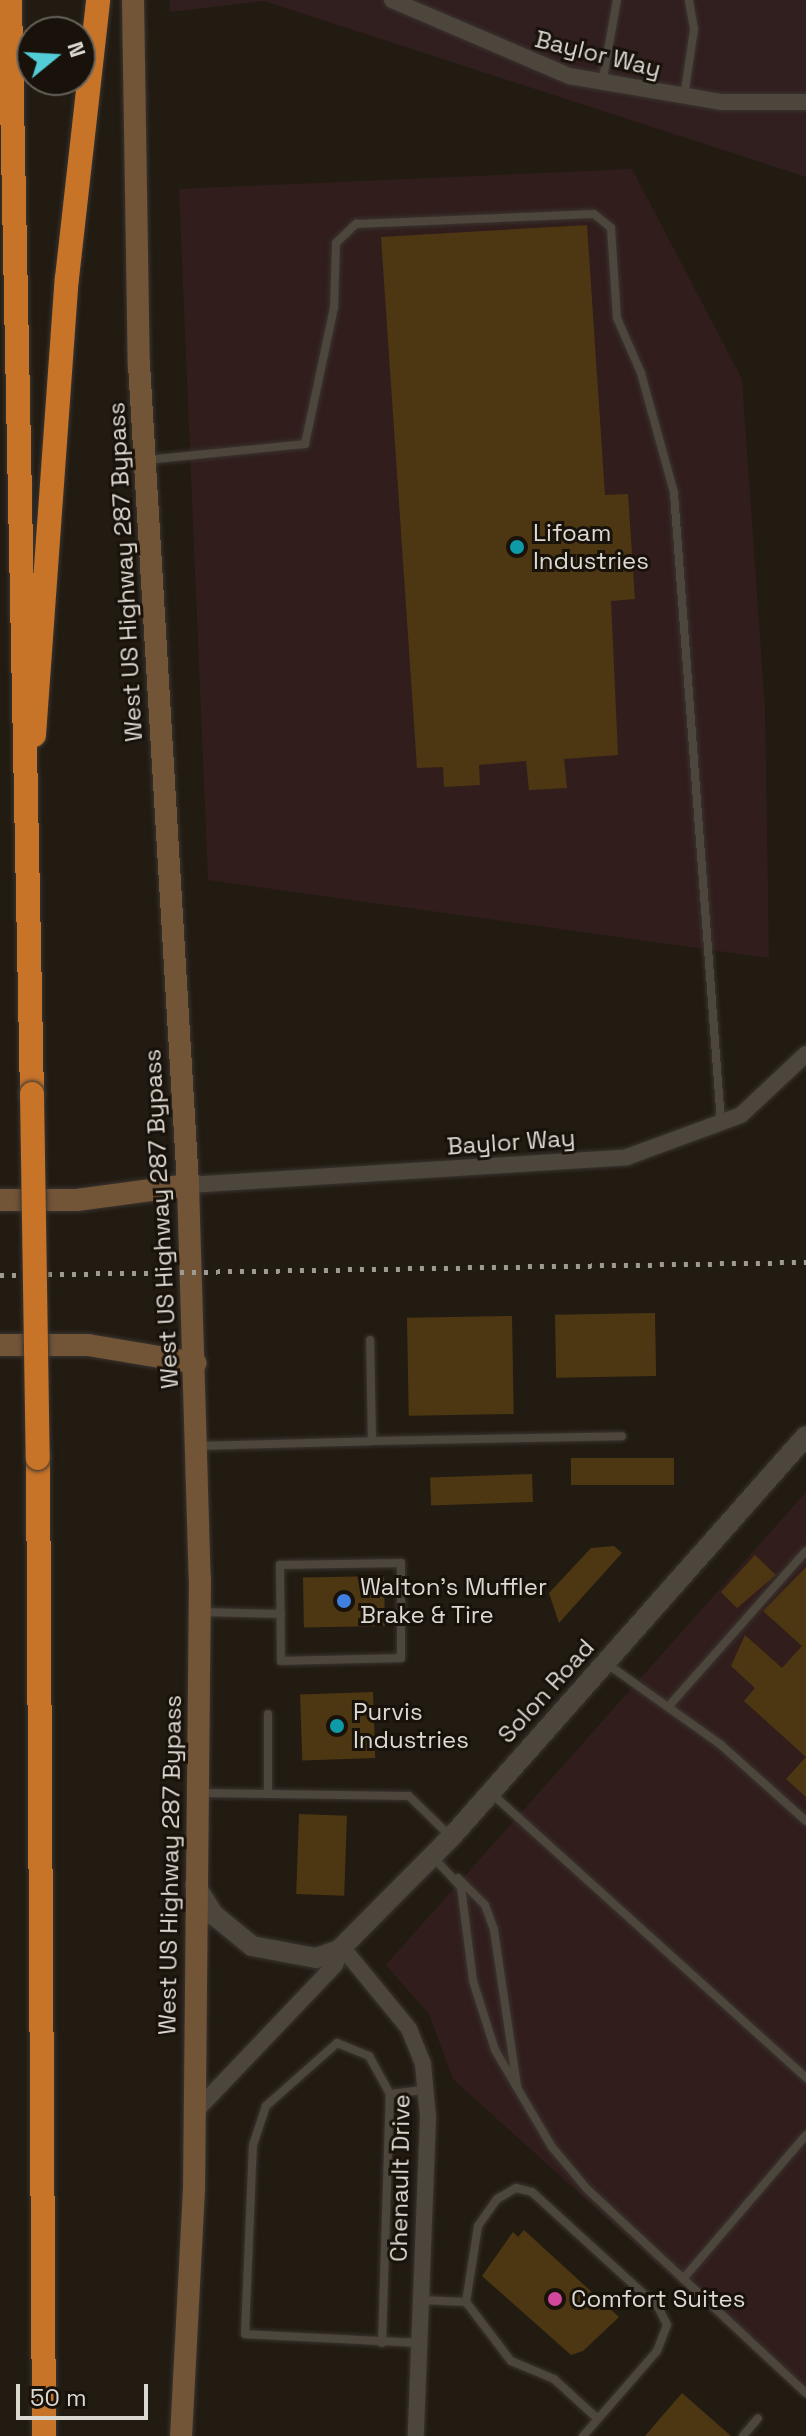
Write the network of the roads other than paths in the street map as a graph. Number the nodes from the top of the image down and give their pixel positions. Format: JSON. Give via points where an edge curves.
{"nodes":[{"id":1,"x":10,"y":0,"type":"edge"},
{"id":2,"x":98,"y":0,"type":"edge"},
{"id":3,"x":133,"y":0,"type":"edge"},
{"id":4,"x":392,"y":0,"type":"edge"},
{"id":5,"x":617,"y":0,"type":"edge"},
{"id":6,"x":689,"y":0,"type":"edge"},
{"id":7,"x":602,"y":84,"type":"junction"},
{"id":8,"x":684,"y":97,"type":"junction"},
{"id":9,"x":806,"y":102,"type":"edge"},
{"id":10,"x":144,"y":460,"type":"junction"},
{"id":11,"x":25,"y":752,"type":"junction"},
{"id":12,"x":806,"y":1054,"type":"edge"},
{"id":13,"x":721,"y":1125,"type":"junction"},
{"id":14,"x":188,"y":1185,"type":"junction"},
{"id":15,"x":0,"y":1200,"type":"edge"},
{"id":16,"x":370,"y":1340,"type":"dead end"},
{"id":17,"x":0,"y":1345,"type":"edge"},
{"id":18,"x":195,"y":1363,"type":"junction"},
{"id":19,"x":622,"y":1436,"type":"dead end"},
{"id":20,"x":806,"y":1436,"type":"edge"},
{"id":21,"x":372,"y":1441,"type":"junction"},
{"id":22,"x":197,"y":1446,"type":"junction"},
{"id":23,"x":806,"y":1551,"type":"edge"},
{"id":24,"x":199,"y":1612,"type":"junction"},
{"id":25,"x":281,"y":1614,"type":"junction"},
{"id":26,"x":606,"y":1662,"type":"junction"},
{"id":27,"x":668,"y":1707,"type":"junction"},
{"id":28,"x":268,"y":1714,"type":"dead end"},
{"id":29,"x":196,"y":1793,"type":"junction"},
{"id":30,"x":268,"y":1793,"type":"junction"},
{"id":31,"x":490,"y":1793,"type":"junction"},
{"id":32,"x":806,"y":1821,"type":"edge"},
{"id":33,"x":451,"y":1837,"type":"junction"},
{"id":34,"x":432,"y":1857,"type":"junction"},
{"id":35,"x":451,"y":1873,"type":"junction"},
{"id":36,"x":195,"y":1885,"type":"junction"},
{"id":37,"x":342,"y":1947,"type":"junction"},
{"id":38,"x":806,"y":2078,"type":"edge"},
{"id":39,"x":426,"y":2090,"type":"junction"},
{"id":40,"x":517,"y":2090,"type":"junction"},
{"id":41,"x":390,"y":2094,"type":"junction"},
{"id":42,"x":194,"y":2113,"type":"junction"},
{"id":43,"x":806,"y":2135,"type":"edge"},
{"id":44,"x":683,"y":2279,"type":"junction"},
{"id":45,"x":422,"y":2300,"type":"junction"},
{"id":46,"x":466,"y":2302,"type":"junction"},
{"id":47,"x":382,"y":2343,"type":"junction"},
{"id":48,"x":420,"y":2343,"type":"junction"},
{"id":49,"x":806,"y":2393,"type":"edge"},
{"id":50,"x":758,"y":2418,"type":"dead end"},
{"id":51,"x":598,"y":2419,"type":"junction"},
{"id":52,"x":44,"y":2436,"type":"edge"},
{"id":53,"x":181,"y":2436,"type":"edge"},
{"id":54,"x":416,"y":2436,"type":"edge"},
{"id":55,"x":583,"y":2436,"type":"edge"},
{"id":56,"x":743,"y":2436,"type":"edge"}],
"edges":[{"from":1,"to":11,"type":"highway"},
{"from":2,"to":11,"type":"highway","via":[[67,278],[41,703]]},
{"from":3,"to":10,"type":"main road","name":"West US Highway 287 Bypass"},
{"from":4,"to":7,"type":"street","name":"Baylor Way","via":[[514,58]]},
{"from":5,"to":7,"type":"lane"},
{"from":6,"to":8,"type":"lane","via":[[693,60]]},
{"from":7,"to":8,"type":"street","name":"Baylor Way"},
{"from":8,"to":9,"type":"street","name":"Baylor Way"},
{"from":10,"to":13,"type":"lane","via":[[305,444],[334,307],[336,243],[356,224],[594,214],[611,228],[617,318],[641,373],[674,493]]},
{"from":10,"to":14,"type":"main road","name":"West US Highway 287 Bypass"},
{"from":11,"to":52,"type":"highway","bridge":true,"via":[[38,1458]]},
{"from":12,"to":13,"type":"street","name":"Baylor Way","via":[[788,1077]]},
{"from":13,"to":14,"type":"street","name":"Baylor Way","via":[[627,1157]]},
{"from":14,"to":15,"type":"main road","via":[[77,1200]]},
{"from":14,"to":18,"type":"main road","name":"West US Highway 287 Bypass"},
{"from":16,"to":21,"type":"lane"},
{"from":17,"to":18,"type":"main road","via":[[88,1345]]},
{"from":18,"to":22,"type":"main road","name":"West US Highway 287 Bypass"},
{"from":19,"to":21,"type":"lane"},
{"from":20,"to":26,"type":"street","name":"Solon Road"},
{"from":21,"to":22,"type":"lane"},
{"from":22,"to":24,"type":"main road","name":"West US Highway 287 Bypass"},
{"from":23,"to":27,"type":"lane"},
{"from":24,"to":25,"type":"lane"},
{"from":24,"to":29,"type":"main road","name":"West US Highway 287 Bypass"},
{"from":25,"to":25,"type":"lane","via":[[280,1565],[401,1563],[401,1658],[281,1661]]},
{"from":26,"to":27,"type":"lane"},
{"from":26,"to":31,"type":"street","name":"Solon Road"},
{"from":27,"to":32,"type":"lane","via":[[720,1744]]},
{"from":28,"to":30,"type":"lane"},
{"from":29,"to":30,"type":"lane"},
{"from":29,"to":36,"type":"main road","name":"West US Highway 287 Bypass"},
{"from":30,"to":33,"type":"lane","via":[[409,1796]]},
{"from":31,"to":33,"type":"street","name":"Solon Road"},
{"from":31,"to":38,"type":"lane"},
{"from":33,"to":34,"type":"street","name":"Solon Road"},
{"from":34,"to":35,"type":"lane"},
{"from":34,"to":37,"type":"street","name":"Solon Road"},
{"from":35,"to":40,"type":"lane","via":[[461,1887],[479,2008]]},
{"from":35,"to":40,"type":"lane","via":[[485,1905],[494,1930]]},
{"from":36,"to":37,"type":"street","via":[[214,1915],[252,1946],[316,1958]]},
{"from":36,"to":42,"type":"main road","name":"West US Highway 287 Bypass"},
{"from":37,"to":39,"type":"street","name":"Chenault Drive","via":[[409,2029]]},
{"from":37,"to":42,"type":"street","via":[[335,1965]]},
{"from":39,"to":41,"type":"lane"},
{"from":39,"to":45,"type":"street","name":"Chenault Drive"},
{"from":40,"to":44,"type":"lane","via":[[587,2189]]},
{"from":41,"to":47,"type":"lane"},
{"from":41,"to":47,"type":"lane","via":[[369,2056],[337,2043],[266,2106],[253,2145],[245,2334]]},
{"from":42,"to":53,"type":"main road","name":"West US Highway 287 Bypass"},
{"from":43,"to":44,"type":"lane"},
{"from":44,"to":49,"type":"lane"},
{"from":45,"to":46,"type":"lane"},
{"from":45,"to":48,"type":"street","name":"Chenault Drive"},
{"from":46,"to":51,"type":"lane","via":[[473,2320],[511,2361],[554,2379]]},
{"from":46,"to":51,"type":"lane","via":[[478,2226],[497,2199],[516,2188],[532,2192],[658,2307],[667,2325],[657,2351]]},
{"from":47,"to":48,"type":"lane"},
{"from":48,"to":54,"type":"street","name":"Chenault Drive"},
{"from":50,"to":56,"type":"lane"},
{"from":51,"to":55,"type":"lane"}]}
